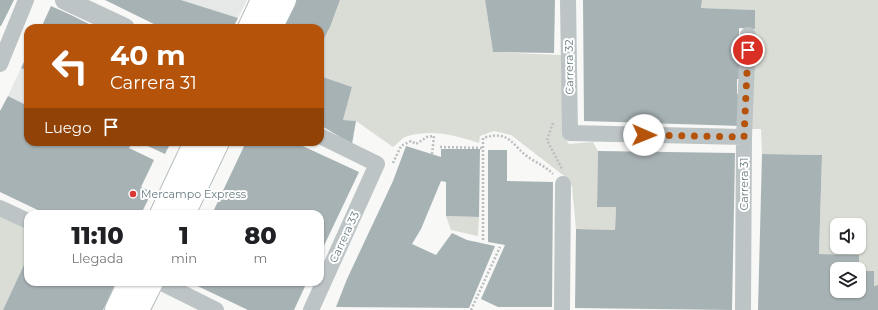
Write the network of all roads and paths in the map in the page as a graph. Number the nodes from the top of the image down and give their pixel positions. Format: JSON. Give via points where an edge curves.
{"nodes":[{"id":1,"x":26,"y":0,"type":"edge"},
{"id":2,"x":66,"y":0,"type":"edge"},
{"id":3,"x":262,"y":0,"type":"edge"},
{"id":4,"x":284,"y":0,"type":"edge"},
{"id":5,"x":568,"y":0,"type":"edge"},
{"id":6,"x":117,"y":24,"type":"edge"},
{"id":7,"x":251,"y":24,"type":"edge"},
{"id":8,"x":273,"y":24,"type":"edge"},
{"id":9,"x":748,"y":35,"type":"dead end"},
{"id":10,"x":0,"y":64,"type":"edge"},
{"id":11,"x":570,"y":117,"type":"junction"},
{"id":12,"x":744,"y":137,"type":"junction"},
{"id":13,"x":324,"y":138,"type":"edge"},
{"id":14,"x":194,"y":146,"type":"edge"},
{"id":15,"x":216,"y":146,"type":"edge"},
{"id":16,"x":401,"y":146,"type":"dead end"},
{"id":17,"x":440,"y":147,"type":"dead end"},
{"id":18,"x":483,"y":148,"type":"junction"},
{"id":19,"x":432,"y":154,"type":"dead end"},
{"id":20,"x":563,"y":184,"type":"junction"},
{"id":21,"x":0,"y":208,"type":"edge"},
{"id":22,"x":164,"y":210,"type":"edge"},
{"id":23,"x":186,"y":210,"type":"edge"},
{"id":24,"x":24,"y":219,"type":"edge"},
{"id":25,"x":483,"y":240,"type":"dead end"},
{"id":26,"x":500,"y":247,"type":"dead end"},
{"id":27,"x":324,"y":282,"type":"edge"},
{"id":28,"x":127,"y":286,"type":"edge"},
{"id":29,"x":150,"y":286,"type":"edge"},
{"id":30,"x":168,"y":286,"type":"edge"},
{"id":31,"x":322,"y":286,"type":"edge"},
{"id":32,"x":116,"y":310,"type":"edge"},
{"id":33,"x":138,"y":310,"type":"edge"},
{"id":34,"x":216,"y":310,"type":"edge"},
{"id":35,"x":311,"y":310,"type":"edge"},
{"id":36,"x":471,"y":310,"type":"edge"},
{"id":37,"x":562,"y":310,"type":"edge"},
{"id":38,"x":743,"y":310,"type":"edge"}],
"edges":[{"from":1,"to":10,"type":"street"},
{"from":2,"to":6,"type":"street"},
{"from":3,"to":7,"type":"main road"},
{"from":4,"to":8,"type":"main road"},
{"from":5,"to":11,"type":"street","name":"Carrera 32"},
{"from":9,"to":12,"type":"street","name":"Carrera 31"},
{"from":11,"to":12,"type":"street","name":"Carrera 32","via":[[570,133]]},
{"from":11,"to":20,"type":"path","via":[[555,121],[547,140],[562,171]]},
{"from":12,"to":38,"type":"street","name":"Carrera 31"},
{"from":13,"to":27,"type":"street","name":"Carrera 33","via":[[378,164]]},
{"from":14,"to":22,"type":"main road"},
{"from":15,"to":23,"type":"main road"},
{"from":16,"to":19,"type":"path","via":[[411,141],[416,144],[434,136]]},
{"from":17,"to":18,"type":"path"},
{"from":18,"to":20,"type":"path","via":[[482,138],[494,135],[507,138],[530,159],[548,168]]},
{"from":18,"to":25,"type":"path"},
{"from":20,"to":37,"type":"street"},
{"from":21,"to":24,"type":"street"},
{"from":26,"to":36,"type":"path"},
{"from":28,"to":32,"type":"main road"},
{"from":29,"to":33,"type":"main road"},
{"from":30,"to":34,"type":"street"},
{"from":31,"to":35,"type":"street","name":"Carrera 33"}]}
